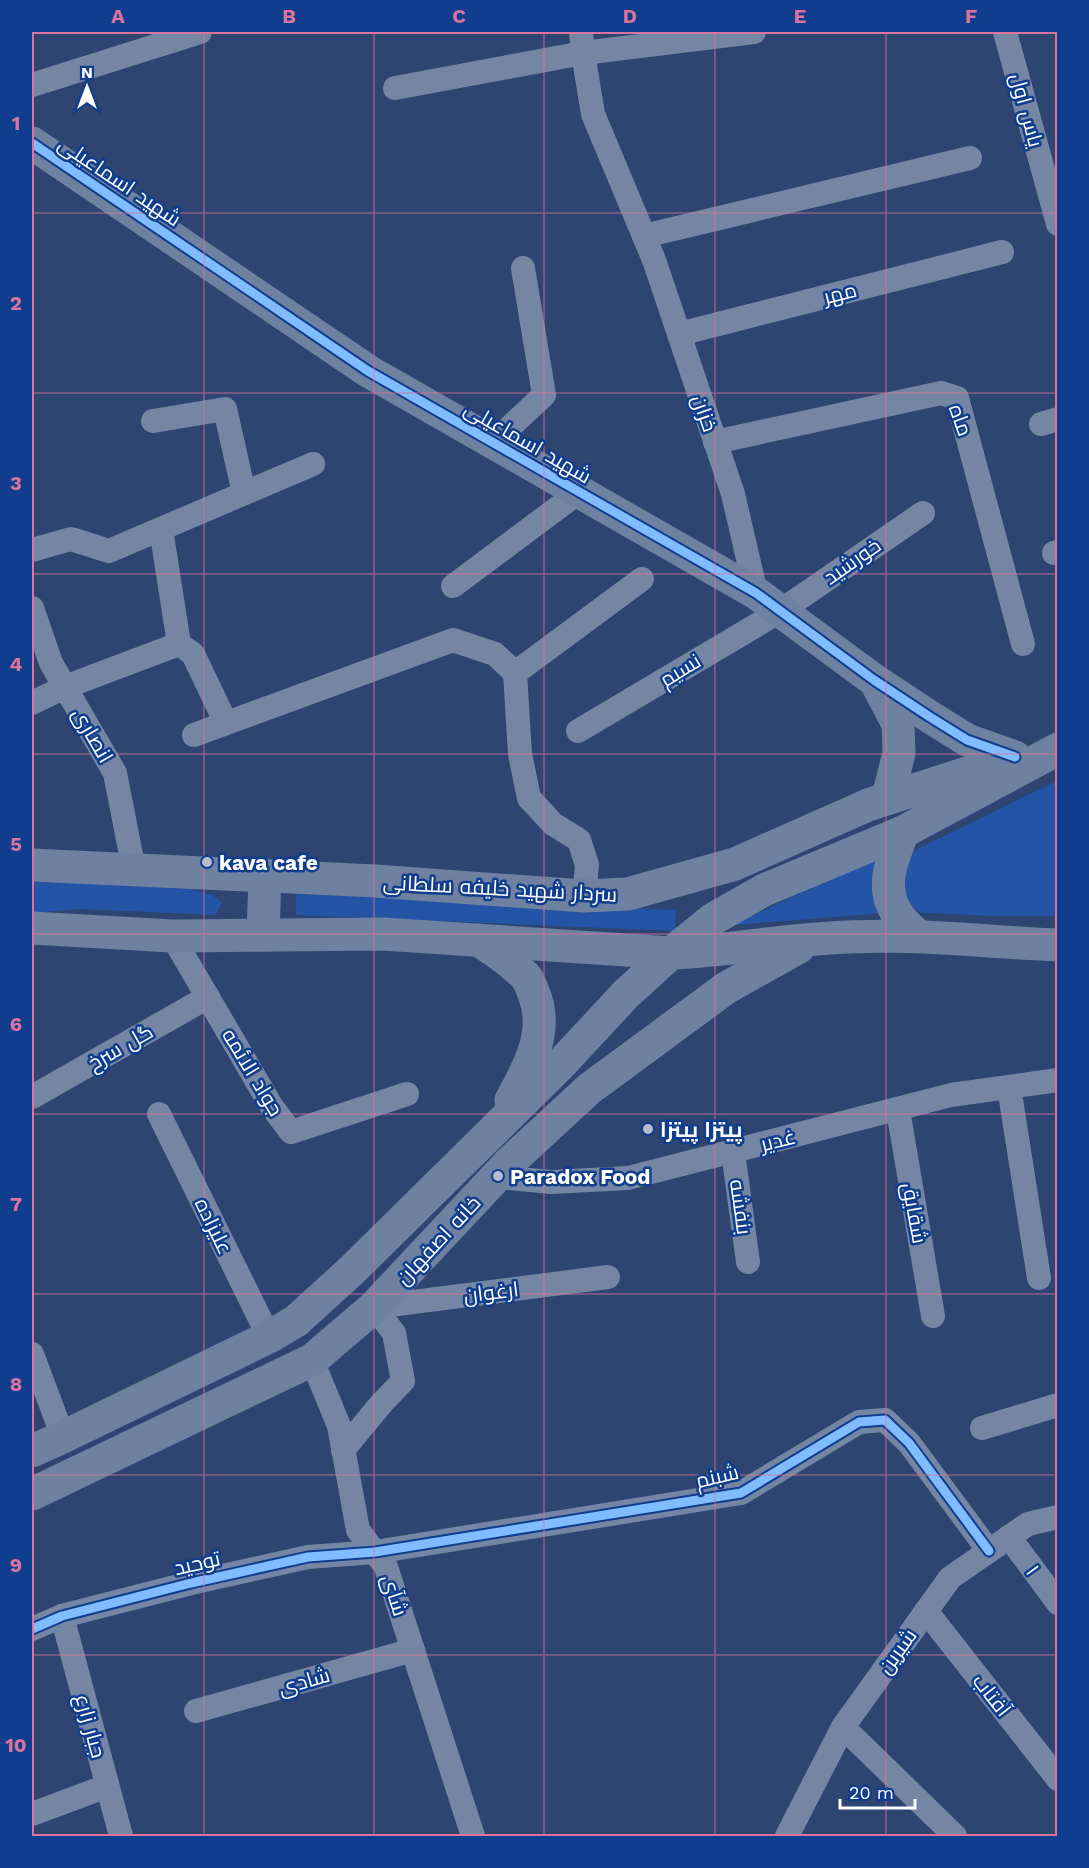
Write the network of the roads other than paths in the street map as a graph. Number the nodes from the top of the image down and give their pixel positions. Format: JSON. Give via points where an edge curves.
{"nodes":[{"id":1,"x":200,"y":32,"type":"edge"},
{"id":2,"x":754,"y":32,"type":"edge"},
{"id":3,"x":1005,"y":32,"type":"edge"},
{"id":4,"x":582,"y":42,"type":"edge"},
{"id":5,"x":32,"y":85,"type":"edge"},
{"id":6,"x":395,"y":88,"type":"dead end"},
{"id":7,"x":32,"y":143,"type":"edge"},
{"id":8,"x":970,"y":158,"type":"dead end"},
{"id":9,"x":1058,"y":224,"type":"edge"},
{"id":10,"x":644,"y":236,"type":"junction"},
{"id":11,"x":1002,"y":252,"type":"dead end"},
{"id":12,"x":523,"y":268,"type":"dead end"},
{"id":13,"x":678,"y":334,"type":"junction"},
{"id":14,"x":153,"y":421,"type":"dead end"},
{"id":15,"x":715,"y":442,"type":"junction"},
{"id":16,"x":493,"y":443,"type":"junction"},
{"id":17,"x":313,"y":464,"type":"dead end"},
{"id":18,"x":579,"y":492,"type":"junction"},
{"id":19,"x":244,"y":493,"type":"junction"},
{"id":20,"x":923,"y":513,"type":"dead end"},
{"id":21,"x":161,"y":529,"type":"junction"},
{"id":22,"x":32,"y":550,"type":"edge"},
{"id":23,"x":642,"y":579,"type":"dead end"},
{"id":24,"x":453,"y":586,"type":"dead end"},
{"id":25,"x":769,"y":601,"type":"junction"},
{"id":26,"x":32,"y":608,"type":"edge"},
{"id":27,"x":179,"y":644,"type":"junction"},
{"id":28,"x":1023,"y":644,"type":"dead end"},
{"id":29,"x":514,"y":673,"type":"junction"},
{"id":30,"x":874,"y":680,"type":"junction"},
{"id":31,"x":65,"y":687,"type":"junction"},
{"id":32,"x":32,"y":703,"type":"edge"},
{"id":33,"x":226,"y":723,"type":"junction"},
{"id":34,"x":578,"y":731,"type":"dead end"},
{"id":35,"x":194,"y":735,"type":"dead end"},
{"id":36,"x":1055,"y":750,"type":"edge"},
{"id":37,"x":1015,"y":757,"type":"junction"},
{"id":38,"x":888,"y":797,"type":"junction"},
{"id":39,"x":903,"y":832,"type":"junction"},
{"id":40,"x":32,"y":865,"type":"edge"},
{"id":41,"x":134,"y":870,"type":"junction"},
{"id":42,"x":265,"y":876,"type":"junction"},
{"id":43,"x":584,"y":896,"type":"junction"},
{"id":44,"x":32,"y":928,"type":"edge"},
{"id":45,"x":263,"y":935,"type":"junction"},
{"id":46,"x":172,"y":936,"type":"junction"},
{"id":47,"x":918,"y":936,"type":"junction"},
{"id":48,"x":814,"y":939,"type":"junction"},
{"id":49,"x":478,"y":940,"type":"junction"},
{"id":50,"x":1058,"y":945,"type":"edge"},
{"id":51,"x":671,"y":953,"type":"junction"},
{"id":52,"x":208,"y":997,"type":"junction"},
{"id":53,"x":1058,"y":1080,"type":"edge"},
{"id":54,"x":1009,"y":1087,"type":"junction"},
{"id":55,"x":407,"y":1094,"type":"dead end"},
{"id":56,"x":32,"y":1097,"type":"edge"},
{"id":57,"x":898,"y":1110,"type":"junction"},
{"id":58,"x":159,"y":1114,"type":"dead end"},
{"id":59,"x":495,"y":1130,"type":"junction"},
{"id":60,"x":733,"y":1152,"type":"junction"},
{"id":61,"x":498,"y":1177,"type":"junction"},
{"id":62,"x":748,"y":1262,"type":"dead end"},
{"id":63,"x":608,"y":1277,"type":"dead end"},
{"id":64,"x":1040,"y":1278,"type":"dead end"},
{"id":65,"x":374,"y":1307,"type":"junction"},
{"id":66,"x":933,"y":1316,"type":"dead end"},
{"id":67,"x":269,"y":1337,"type":"junction"},
{"id":68,"x":32,"y":1354,"type":"edge"},
{"id":69,"x":312,"y":1360,"type":"junction"},
{"id":70,"x":1058,"y":1405,"type":"edge"},
{"id":71,"x":982,"y":1428,"type":"dead end"},
{"id":72,"x":63,"y":1437,"type":"junction"},
{"id":73,"x":344,"y":1450,"type":"junction"},
{"id":74,"x":32,"y":1451,"type":"edge"},
{"id":75,"x":32,"y":1494,"type":"edge"},
{"id":76,"x":1058,"y":1517,"type":"edge"},
{"id":77,"x":1009,"y":1537,"type":"junction"},
{"id":78,"x":989,"y":1551,"type":"junction"},
{"id":79,"x":375,"y":1552,"type":"junction"},
{"id":80,"x":1058,"y":1603,"type":"edge"},
{"id":81,"x":926,"y":1611,"type":"junction"},
{"id":82,"x":62,"y":1616,"type":"junction"},
{"id":83,"x":32,"y":1629,"type":"edge"},
{"id":84,"x":413,"y":1650,"type":"junction"},
{"id":85,"x":196,"y":1712,"type":"dead end"},
{"id":86,"x":843,"y":1727,"type":"junction"},
{"id":87,"x":1058,"y":1779,"type":"edge"},
{"id":88,"x":107,"y":1786,"type":"junction"},
{"id":89,"x":32,"y":1814,"type":"edge"},
{"id":90,"x":121,"y":1836,"type":"edge"},
{"id":91,"x":473,"y":1836,"type":"edge"},
{"id":92,"x":787,"y":1836,"type":"edge"},
{"id":93,"x":955,"y":1836,"type":"edge"}],
"edges":[{"from":1,"to":5,"type":"street"},
{"from":2,"to":4,"type":"street"},
{"from":3,"to":9,"type":"street","name":"یاس اول"},
{"from":4,"to":6,"type":"street"},
{"from":4,"to":10,"type":"street","name":"خزان","via":[[593,114]]},
{"from":7,"to":16,"type":"main road","name":"شهید اسماعیلی","via":[[368,371]]},
{"from":8,"to":10,"type":"street"},
{"from":10,"to":13,"type":"street","name":"خزان"},
{"from":11,"to":13,"type":"street","name":"مهر"},
{"from":12,"to":16,"type":"street","via":[[544,396]]},
{"from":13,"to":15,"type":"street","name":"خزان"},
{"from":14,"to":19,"type":"street","via":[[225,409]]},
{"from":15,"to":25,"type":"street","name":"خزان"},
{"from":15,"to":28,"type":"street","name":"ماه","via":[[941,393],[957,398]]},
{"from":16,"to":18,"type":"main road","name":"شهید اسماعیلی"},
{"from":17,"to":19,"type":"street"},
{"from":18,"to":24,"type":"street"},
{"from":18,"to":25,"type":"main road","name":"شهید اسماعیلی"},
{"from":19,"to":21,"type":"street"},
{"from":20,"to":25,"type":"street","name":"خورشید"},
{"from":21,"to":22,"type":"street","via":[[109,551],[71,540]]},
{"from":21,"to":27,"type":"street"},
{"from":23,"to":29,"type":"street"},
{"from":25,"to":30,"type":"main road","name":"شهید اسماعیلی"},
{"from":25,"to":34,"type":"street","name":"نسیم"},
{"from":26,"to":31,"type":"street","name":"انصاری","via":[[51,663]]},
{"from":27,"to":31,"type":"street"},
{"from":27,"to":33,"type":"street","via":[[193,654]]},
{"from":29,"to":33,"type":"street","via":[[495,654],[453,640]]},
{"from":29,"to":43,"type":"street","via":[[519,754],[530,798],[552,824],[579,840],[587,865]]},
{"from":30,"to":37,"type":"main road","name":"شهید اسماعیلی","via":[[967,740]]},
{"from":30,"to":38,"type":"main road","name":"شهید اسماعیلی","via":[[898,724],[898,753]]},
{"from":31,"to":32,"type":"street"},
{"from":31,"to":41,"type":"street","name":"انصاری","via":[[115,773]]},
{"from":33,"to":35,"type":"street"},
{"from":36,"to":37,"type":"main road","name":"سردار شهید خلیفه سلطانی"},
{"from":36,"to":39,"type":"main road","name":"خانه اصفهان"},
{"from":37,"to":38,"type":"main road","name":"سردار شهید خلیفه سلطانی"},
{"from":38,"to":43,"type":"main road","name":"سردار شهید خلیفه سلطانی","via":[[735,864],[628,894]]},
{"from":39,"to":47,"type":"main road","via":[[889,866],[888,893],[897,915]]},
{"from":39,"to":51,"type":"main road","name":"خانه اصفهان","via":[[764,890],[713,919]]},
{"from":40,"to":41,"type":"main road","name":"سردار شهید خلیفه سلطانی"},
{"from":41,"to":42,"type":"main road","name":"سردار شهید خلیفه سلطانی"},
{"from":42,"to":43,"type":"main road","name":"سردار شهید خلیفه سلطانی"},
{"from":42,"to":45,"type":"main road"},
{"from":44,"to":46,"type":"main road"},
{"from":45,"to":46,"type":"main road"},
{"from":45,"to":49,"type":"main road","via":[[383,934]]},
{"from":46,"to":52,"type":"street","name":"جواد الائمه"},
{"from":47,"to":48,"type":"main road"},
{"from":47,"to":50,"type":"main road"},
{"from":48,"to":51,"type":"main road"},
{"from":48,"to":61,"type":"main road","name":"خانه اصفهان","via":[[726,988],[589,1089]]},
{"from":49,"to":51,"type":"main road"},
{"from":49,"to":59,"type":"main road","via":[[506,958],[528,979],[539,1007],[539,1031],[530,1066]]},
{"from":51,"to":59,"type":"main road","name":"خانه اصفهان","via":[[626,994]]},
{"from":52,"to":55,"type":"street","name":"جواد الائمه","via":[[272,1107],[291,1132]]},
{"from":52,"to":56,"type":"street","name":"گل سرخ"},
{"from":53,"to":54,"type":"street","name":"غدیر"},
{"from":54,"to":57,"type":"street","name":"غدیر","via":[[951,1095]]},
{"from":54,"to":64,"type":"street"},
{"from":57,"to":60,"type":"street","name":"غدیر"},
{"from":57,"to":66,"type":"street","name":"شقایق"},
{"from":58,"to":67,"type":"street","name":"علیزاده"},
{"from":59,"to":67,"type":"main road","name":"خانه اصفهان","via":[[343,1278],[296,1321]]},
{"from":60,"to":61,"type":"street","name":"غدیر","via":[[628,1178],[551,1182]]},
{"from":60,"to":62,"type":"street","name":"بنفشه"},
{"from":61,"to":65,"type":"main road","name":"خانه اصفهان"},
{"from":63,"to":65,"type":"street","name":"ارغوان"},
{"from":65,"to":69,"type":"main road","name":"خانه اصفهان"},
{"from":65,"to":73,"type":"street","via":[[394,1333],[403,1381]]},
{"from":67,"to":72,"type":"main road","name":"خانه اصفهان"},
{"from":68,"to":72,"type":"street"},
{"from":69,"to":73,"type":"street","name":"شآی","via":[[339,1426]]},
{"from":69,"to":75,"type":"main road","name":"خانه اصفهان"},
{"from":70,"to":71,"type":"street"},
{"from":72,"to":74,"type":"main road","name":"خانه اصفهان"},
{"from":73,"to":79,"type":"street","name":"شآی","via":[[358,1530]]},
{"from":76,"to":77,"type":"street","name":"شیرین","via":[[1028,1524]]},
{"from":77,"to":78,"type":"street","name":"شیرین"},
{"from":77,"to":80,"type":"street","name":"۱"},
{"from":78,"to":79,"type":"street","name":"شبنم","via":[[909,1443],[885,1420],[859,1422],[741,1493]]},
{"from":78,"to":81,"type":"street","name":"شیرین","via":[[950,1578]]},
{"from":79,"to":82,"type":"street","name":"توحید","via":[[308,1557]]},
{"from":79,"to":84,"type":"street","name":"شآی","via":[[386,1567]]},
{"from":81,"to":86,"type":"street","name":"شیرین"},
{"from":81,"to":87,"type":"street","name":"آفتاب"},
{"from":82,"to":83,"type":"street","name":"توحید"},
{"from":82,"to":88,"type":"street","name":"جبار زارع"},
{"from":84,"to":85,"type":"street","name":"شادی"},
{"from":84,"to":91,"type":"street","name":"شآی"},
{"from":86,"to":92,"type":"street","name":"شیرین"},
{"from":86,"to":93,"type":"street"},
{"from":88,"to":89,"type":"street"},
{"from":88,"to":90,"type":"street","name":"جبار زارع"}]}
